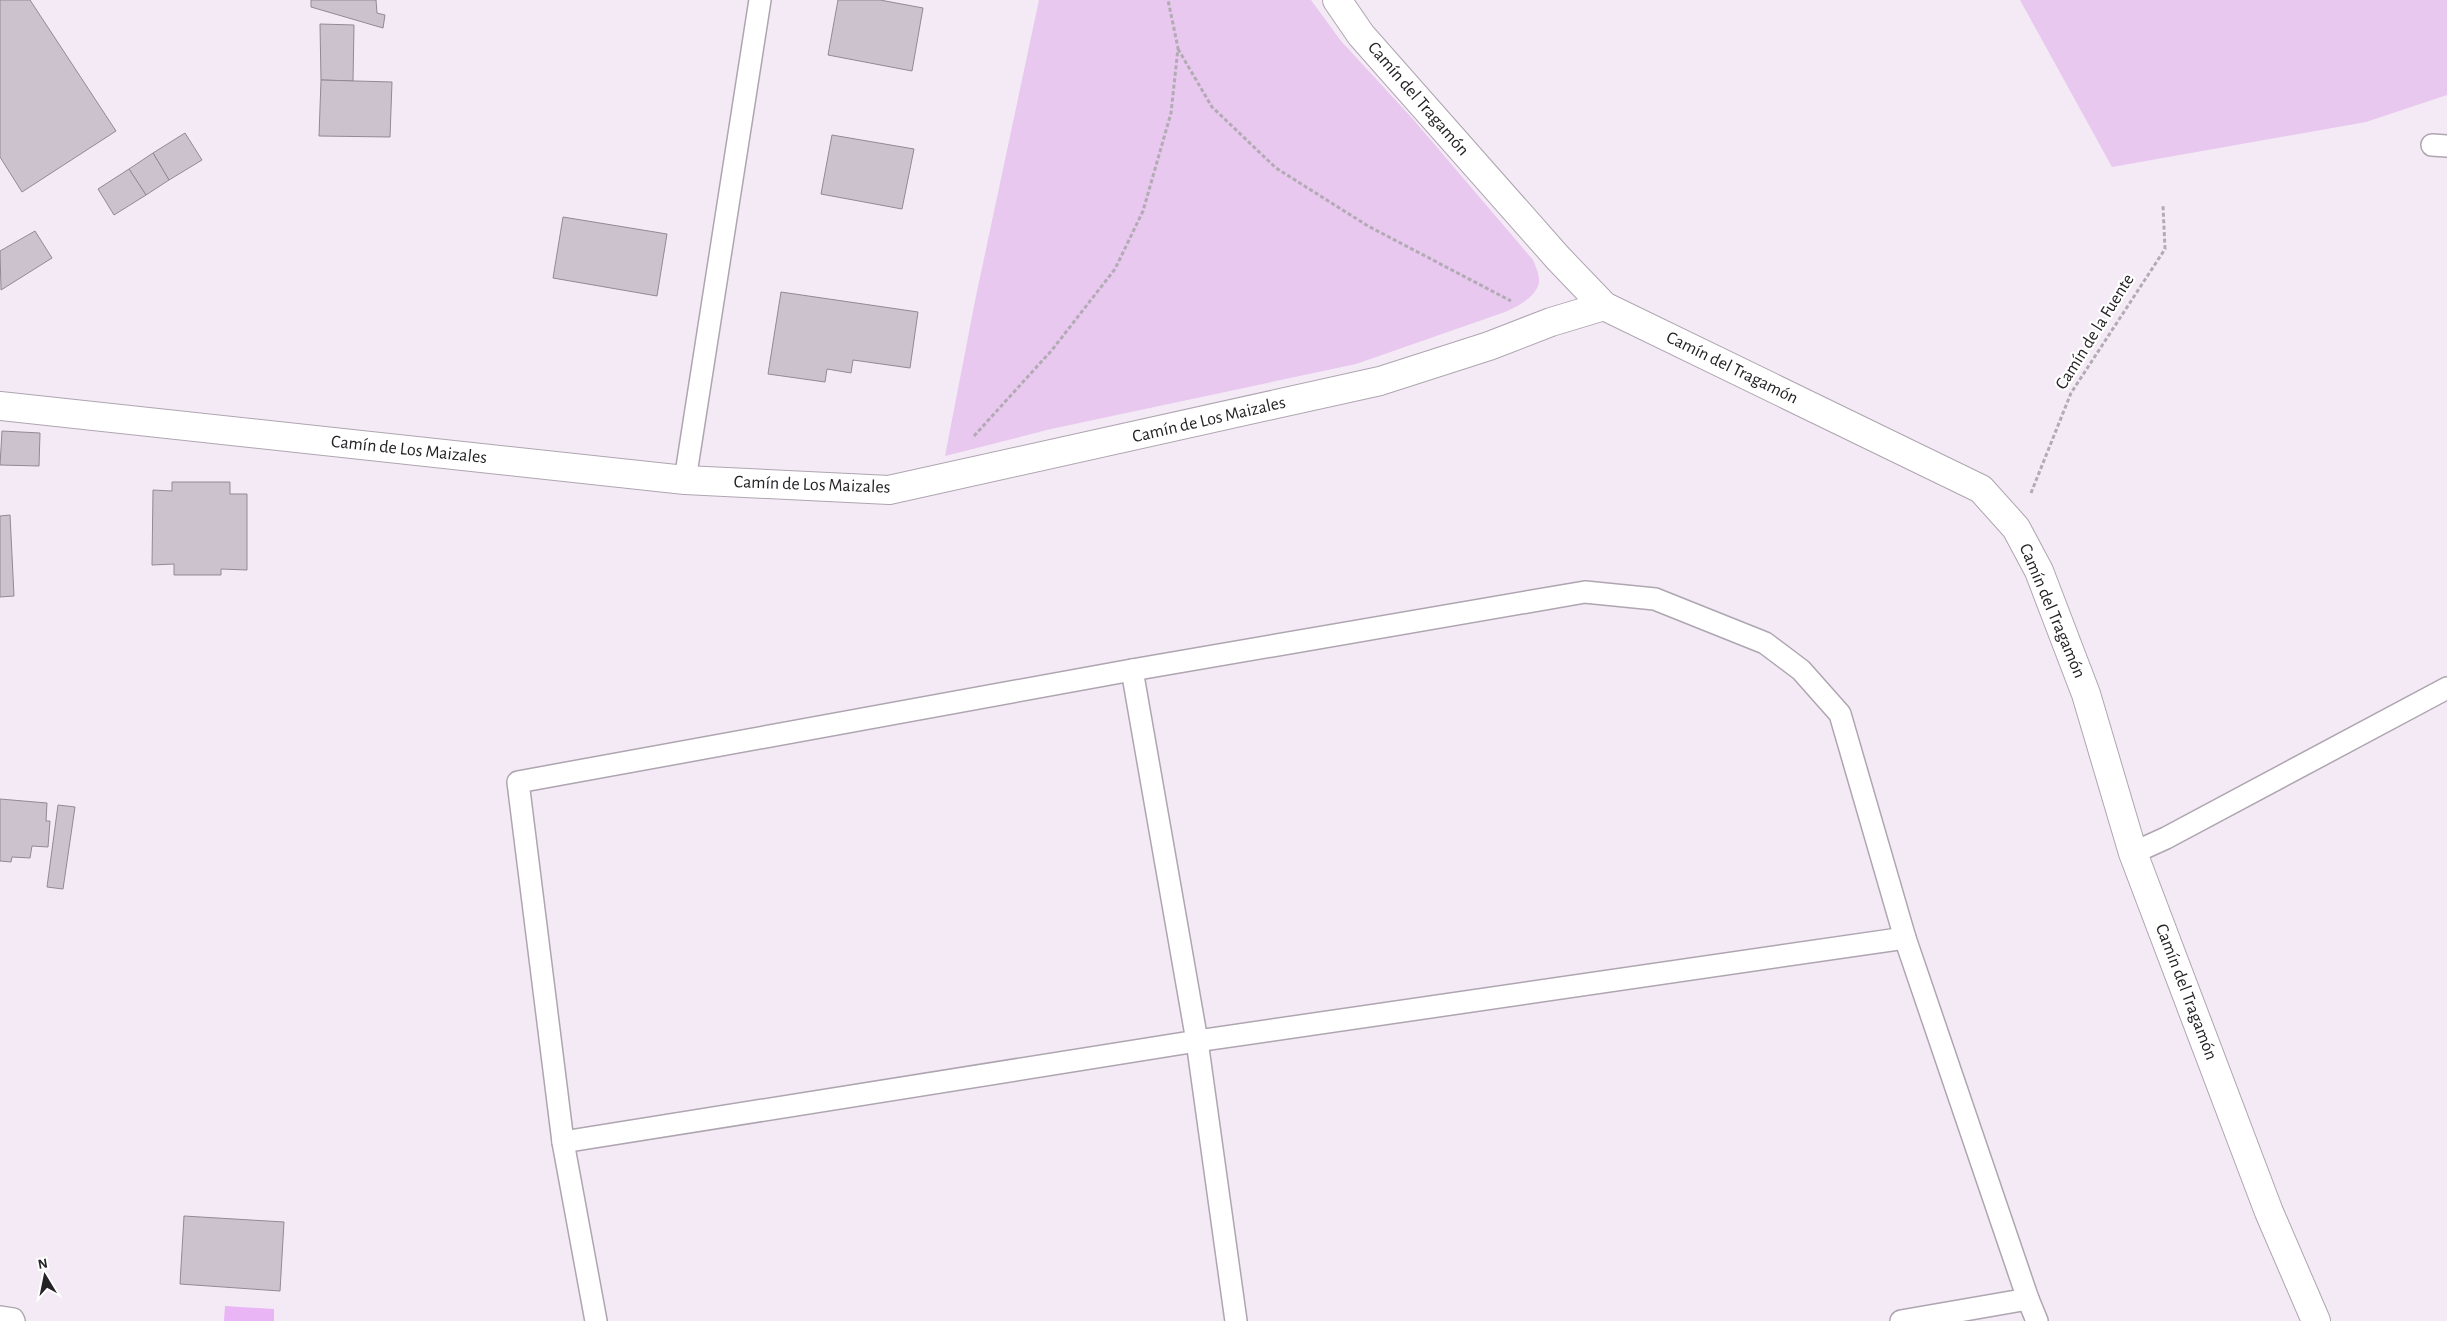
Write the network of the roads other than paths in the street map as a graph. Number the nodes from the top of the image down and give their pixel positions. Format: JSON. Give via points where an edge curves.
{"nodes":[{"id":1,"x":760,"y":0,"type":"edge"},
{"id":2,"x":1337,"y":0,"type":"edge"},
{"id":3,"x":1604,"y":306,"type":"junction"},
{"id":4,"x":0,"y":406,"type":"edge"},
{"id":5,"x":685,"y":480,"type":"junction"},
{"id":6,"x":1132,"y":670,"type":"junction"},
{"id":7,"x":2447,"y":688,"type":"edge"},
{"id":8,"x":2133,"y":853,"type":"junction"},
{"id":9,"x":1905,"y":938,"type":"junction"},
{"id":10,"x":1197,"y":1041,"type":"junction"},
{"id":11,"x":563,"y":1142,"type":"junction"},
{"id":12,"x":2028,"y":1299,"type":"junction"},
{"id":13,"x":0,"y":1317,"type":"edge"},
{"id":14,"x":14,"y":1321,"type":"edge"},
{"id":15,"x":596,"y":1321,"type":"edge"},
{"id":16,"x":1236,"y":1321,"type":"edge"},
{"id":17,"x":1901,"y":1321,"type":"edge"},
{"id":18,"x":2037,"y":1321,"type":"edge"},
{"id":19,"x":2316,"y":1321,"type":"edge"}],
"edges":[{"from":1,"to":5,"type":"lane"},
{"from":2,"to":3,"type":"street","name":"Camín del Tragamón","via":[[1361,35]]},
{"from":3,"to":5,"type":"street","name":"Camín de Los Maizales","via":[[1380,381],[888,490]]},
{"from":3,"to":8,"type":"street","name":"Camín del Tragamón","via":[[1981,489],[2016,528],[2039,571],[2086,694]]},
{"from":4,"to":5,"type":"street","name":"Camín de Los Maizales"},
{"from":6,"to":9,"type":"lane","via":[[1586,592],[1655,599],[1764,643],[1801,670],[1840,714]]},
{"from":6,"to":10,"type":"lane"},
{"from":6,"to":11,"type":"lane","via":[[518,782]]},
{"from":7,"to":8,"type":"lane"},
{"from":8,"to":19,"type":"street","name":"Camín del Tragamón","via":[[2269,1212]]},
{"from":9,"to":10,"type":"lane"},
{"from":9,"to":12,"type":"lane"},
{"from":10,"to":11,"type":"lane"},
{"from":10,"to":16,"type":"lane"},
{"from":11,"to":15,"type":"lane"},
{"from":12,"to":17,"type":"lane"},
{"from":12,"to":18,"type":"lane"},
{"from":13,"to":14,"type":"lane"}]}
